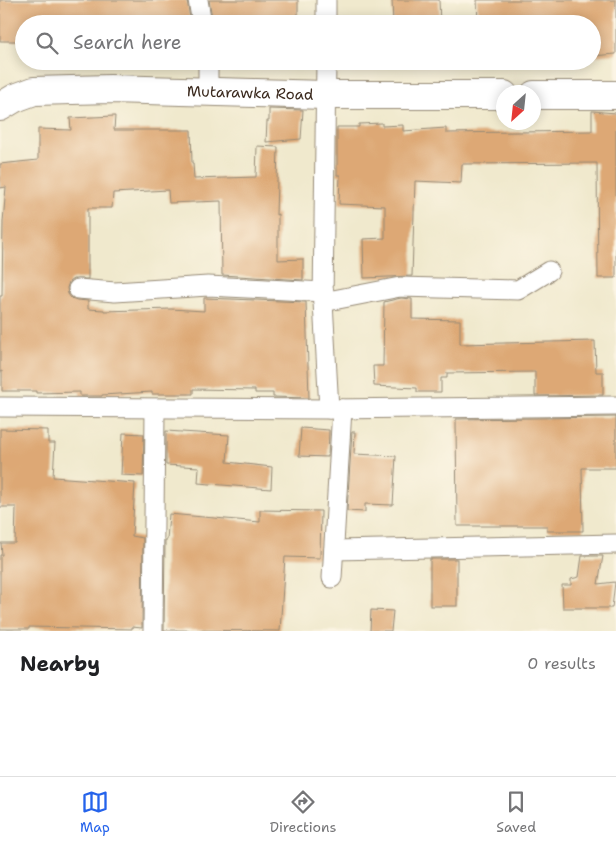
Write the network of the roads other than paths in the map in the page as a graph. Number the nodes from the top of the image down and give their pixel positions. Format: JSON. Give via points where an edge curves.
{"nodes":[{"id":1,"x":198,"y":0,"type":"edge"},
{"id":2,"x":326,"y":0,"type":"edge"},
{"id":3,"x":200,"y":15,"type":"edge"},
{"id":4,"x":326,"y":15,"type":"edge"},
{"id":5,"x":208,"y":70,"type":"edge"},
{"id":6,"x":326,"y":70,"type":"edge"},
{"id":7,"x":208,"y":92,"type":"junction"},
{"id":8,"x":325,"y":95,"type":"junction"},
{"id":9,"x":496,"y":95,"type":"edge"},
{"id":10,"x":541,"y":95,"type":"edge"},
{"id":11,"x":616,"y":95,"type":"edge"},
{"id":12,"x":0,"y":107,"type":"edge"},
{"id":13,"x":549,"y":271,"type":"dead end"},
{"id":14,"x":78,"y":289,"type":"dead end"},
{"id":15,"x":323,"y":297,"type":"junction"},
{"id":16,"x":616,"y":406,"type":"edge"},
{"id":17,"x":0,"y":408,"type":"edge"},
{"id":18,"x":155,"y":409,"type":"junction"},
{"id":19,"x":336,"y":409,"type":"junction"},
{"id":20,"x":616,"y":544,"type":"edge"},
{"id":21,"x":334,"y":550,"type":"junction"},
{"id":22,"x":332,"y":578,"type":"dead end"},
{"id":23,"x":153,"y":631,"type":"edge"}],
"edges":[{"from":1,"to":3,"type":"street"},
{"from":2,"to":4,"type":"street"},
{"from":5,"to":7,"type":"street"},
{"from":6,"to":8,"type":"street"},
{"from":7,"to":8,"type":"street","name":"Mutarawka Road"},
{"from":7,"to":12,"type":"street","name":"Mutarawka Road","via":[[34,91]]},
{"from":8,"to":9,"type":"street","name":"Mutarawka Road"},
{"from":8,"to":15,"type":"street"},
{"from":10,"to":11,"type":"street"},
{"from":13,"to":15,"type":"street","via":[[518,290],[400,287]]},
{"from":14,"to":15,"type":"street","via":[[114,292],[208,286]]},
{"from":15,"to":19,"type":"street"},
{"from":16,"to":19,"type":"street"},
{"from":17,"to":18,"type":"street"},
{"from":18,"to":19,"type":"street"},
{"from":18,"to":23,"type":"street"},
{"from":19,"to":21,"type":"street"},
{"from":20,"to":21,"type":"street"},
{"from":21,"to":22,"type":"street"}]}
